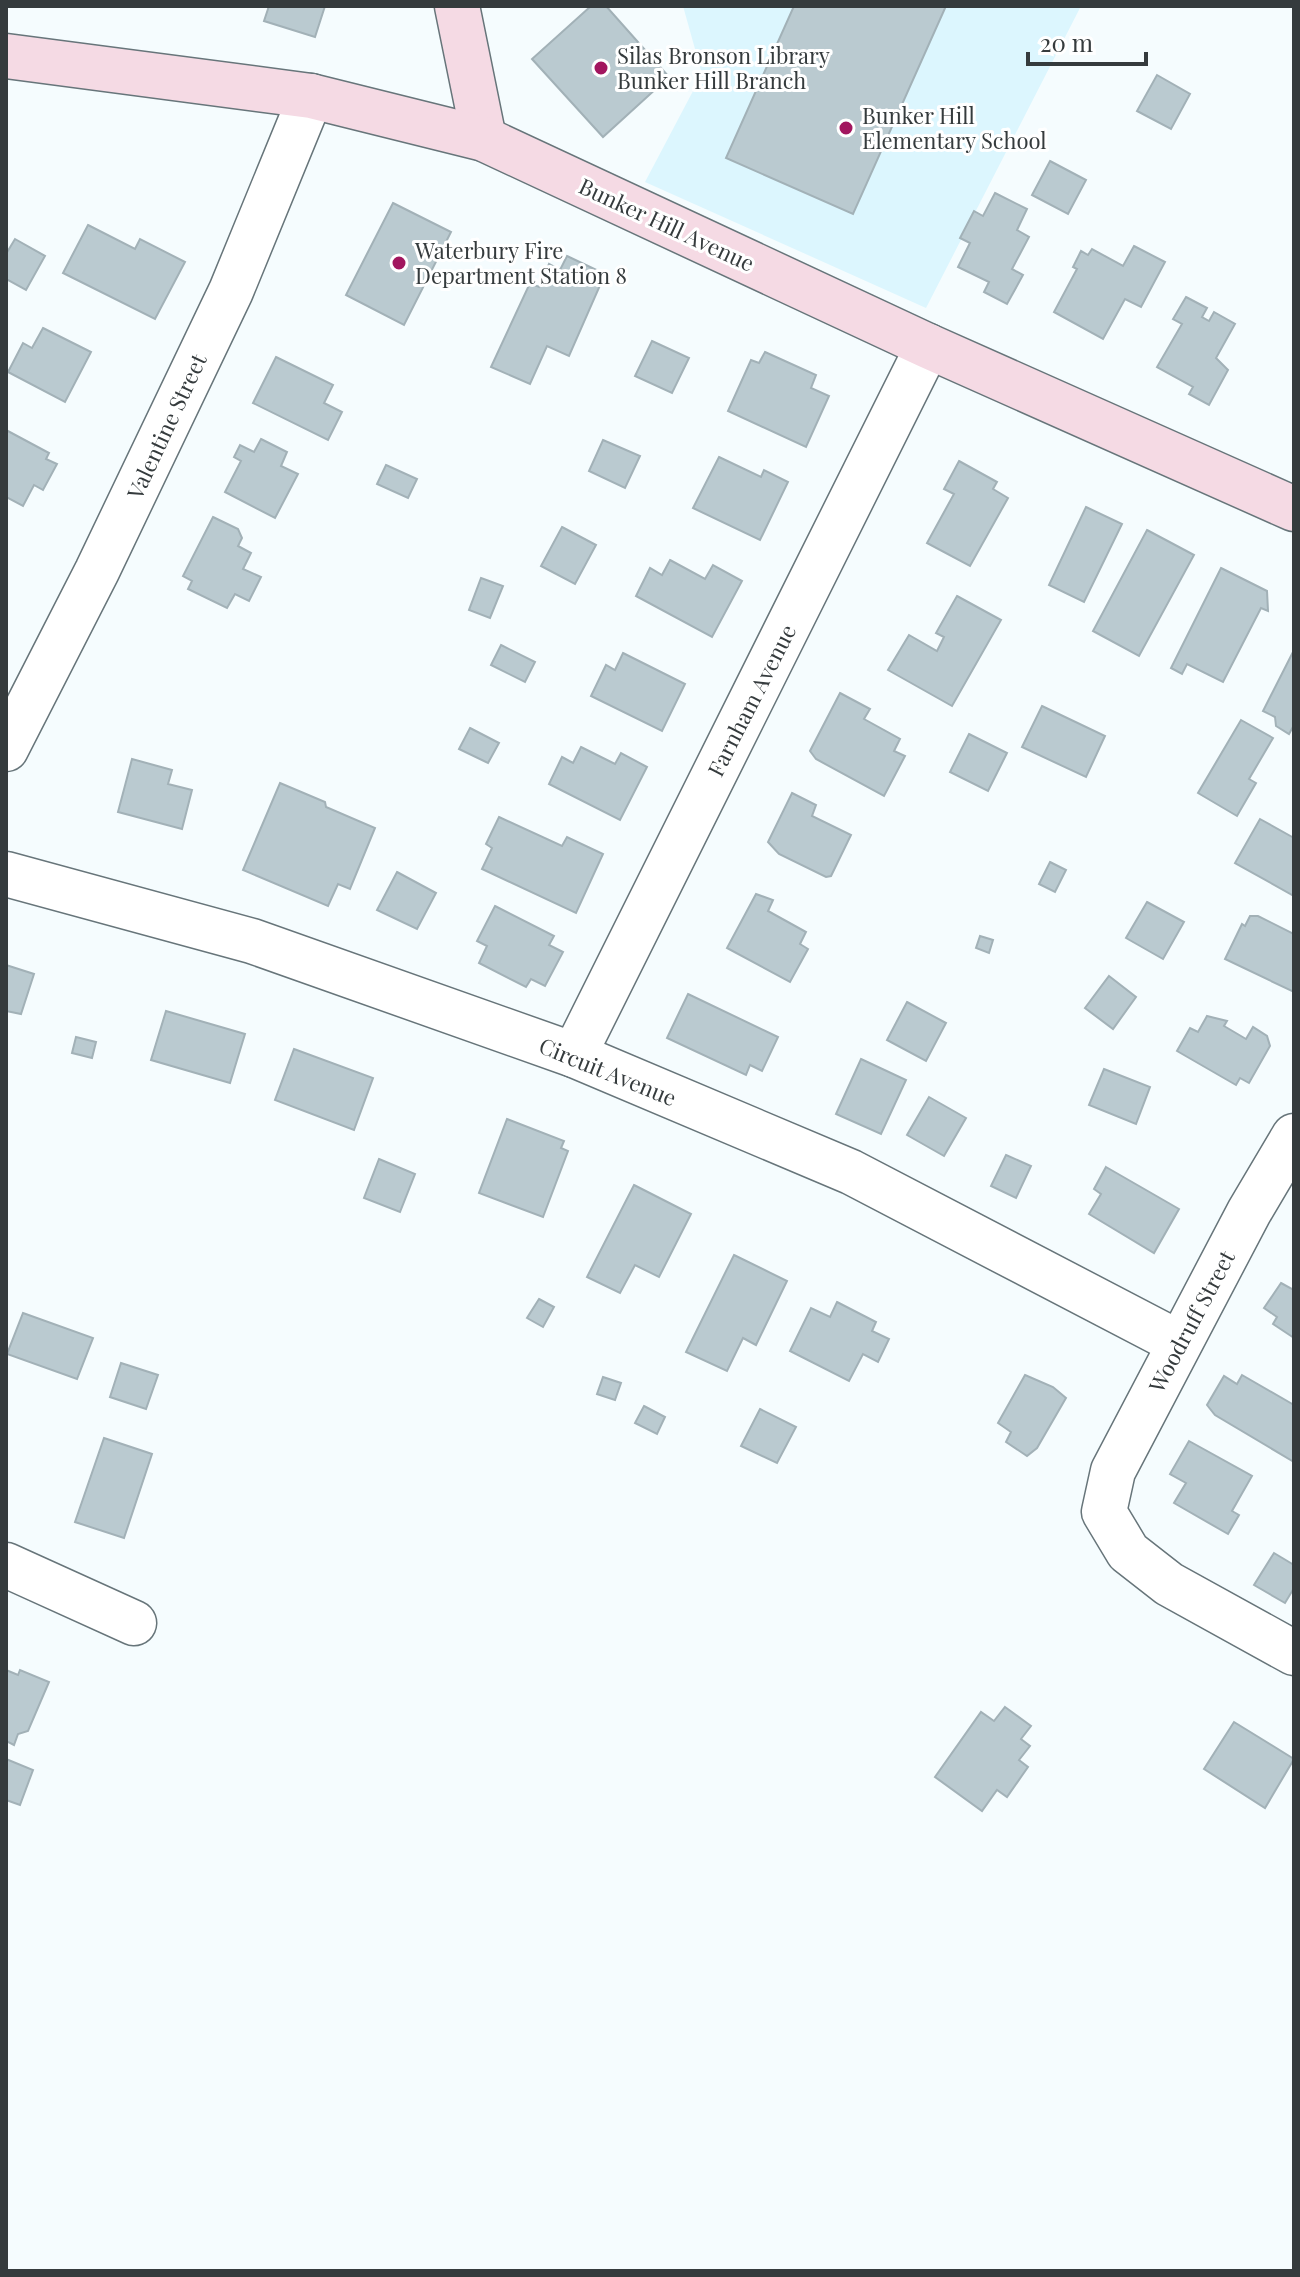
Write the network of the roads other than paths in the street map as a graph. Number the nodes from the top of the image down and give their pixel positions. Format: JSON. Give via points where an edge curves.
{"nodes":[{"id":1,"x":457,"y":6,"type":"edge"},
{"id":2,"x":6,"y":56,"type":"edge"},
{"id":3,"x":311,"y":96,"type":"junction"},
{"id":4,"x":484,"y":139,"type":"junction"},
{"id":5,"x":928,"y":346,"type":"junction"},
{"id":6,"x":1294,"y":509,"type":"edge"},
{"id":7,"x":6,"y":749,"type":"edge"},
{"id":8,"x":6,"y":874,"type":"edge"},
{"id":9,"x":574,"y":1055,"type":"junction"},
{"id":10,"x":1294,"y":1136,"type":"edge"},
{"id":11,"x":1179,"y":1343,"type":"junction"},
{"id":12,"x":6,"y":1565,"type":"edge"},
{"id":13,"x":134,"y":1623,"type":"dead end"},
{"id":14,"x":1294,"y":1653,"type":"edge"}],
"edges":[{"from":1,"to":4,"type":"main road"},
{"from":2,"to":3,"type":"main road","name":"Bunker Hill Avenue"},
{"from":3,"to":4,"type":"main road","name":"Bunker Hill Avenue"},
{"from":3,"to":7,"type":"street","name":"Valentine Street","via":[[231,291]]},
{"from":4,"to":5,"type":"main road","name":"Bunker Hill Avenue"},
{"from":5,"to":6,"type":"main road","name":"Bunker Hill Avenue"},
{"from":5,"to":9,"type":"street","name":"Farnham Avenue"},
{"from":8,"to":9,"type":"street","name":"Circuit Avenue","via":[[252,941]]},
{"from":9,"to":11,"type":"street","name":"Circuit Avenue","via":[[851,1172]]},
{"from":10,"to":11,"type":"street","name":"Woodruff Street"},
{"from":11,"to":14,"type":"street","name":"Woodruff Street","via":[[1113,1471],[1104,1512],[1128,1552],[1169,1584]]},
{"from":12,"to":13,"type":"street"}]}
